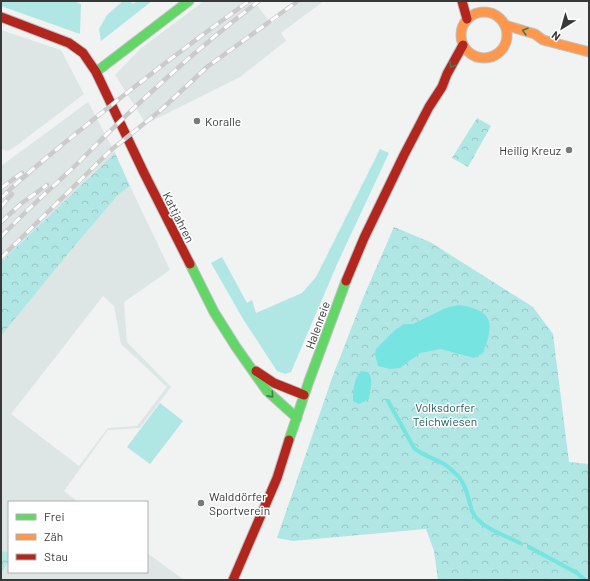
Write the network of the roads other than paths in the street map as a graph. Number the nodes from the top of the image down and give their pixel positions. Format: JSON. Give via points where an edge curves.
{"nodes":[{"id":1,"x":189,"y":1,"type":"edge"},
{"id":2,"x":462,"y":1,"type":"edge"},
{"id":3,"x":478,"y":1,"type":"edge"},
{"id":4,"x":488,"y":12,"type":"junction"},
{"id":5,"x":1,"y":17,"type":"edge"},
{"id":6,"x":467,"y":19,"type":"junction"},
{"id":7,"x":505,"y":25,"type":"junction"},
{"id":8,"x":543,"y":40,"type":"junction"},
{"id":9,"x":532,"y":43,"type":"dead end"},
{"id":10,"x":463,"y":45,"type":"junction"},
{"id":11,"x":589,"y":52,"type":"edge"},
{"id":12,"x":475,"y":57,"type":"junction"},
{"id":13,"x":466,"y":65,"type":"dead end"},
{"id":14,"x":96,"y":72,"type":"junction"},
{"id":15,"x":457,"y":74,"type":"dead end"},
{"id":16,"x":442,"y":87,"type":"junction"},
{"id":17,"x":251,"y":367,"type":"junction"},
{"id":18,"x":304,"y":395,"type":"junction"},
{"id":19,"x":297,"y":418,"type":"junction"},
{"id":20,"x":233,"y":580,"type":"edge"}],
"edges":[{"from":1,"to":14,"type":"main road"},
{"from":2,"to":6,"type":"main road"},
{"from":3,"to":4,"type":"main road"},
{"from":4,"to":6,"type":"main road","via":[[477,13]]},
{"from":4,"to":7,"type":"main road","via":[[496,15]]},
{"from":5,"to":14,"type":"main road","name":"Kattjahren","via":[[69,43],[83,53]]},
{"from":6,"to":10,"type":"main road","via":[[461,34]]},
{"from":8,"to":7,"type":"main road","one_way":true,"via":[[535,34]]},
{"from":7,"to":12,"type":"main road","via":[[511,43],[491,58]]},
{"from":8,"to":9,"type":"main road"},
{"from":8,"to":11,"type":"main road"},
{"from":10,"to":12,"type":"main road"},
{"from":10,"to":16,"type":"main road","name":"Halenreie","one_way":true},
{"from":12,"to":13,"type":"main road"},
{"from":14,"to":17,"type":"main road","name":"Kattjahren","via":[[210,305],[236,348]]},
{"from":15,"to":16,"type":"main road","name":"Halenreie"},
{"from":16,"to":18,"type":"main road","name":"Halenreie","via":[[404,154],[368,229],[342,290]]},
{"from":17,"to":18,"type":"main road","name":"Kattjahren","via":[[274,383]]},
{"from":17,"to":19,"type":"main road","name":"Kattjahren","one_way":true,"via":[[272,397]]},
{"from":18,"to":19,"type":"main road","name":"Halenreie"},
{"from":19,"to":20,"type":"main road","name":"Halenreie","via":[[277,478]]}]}
